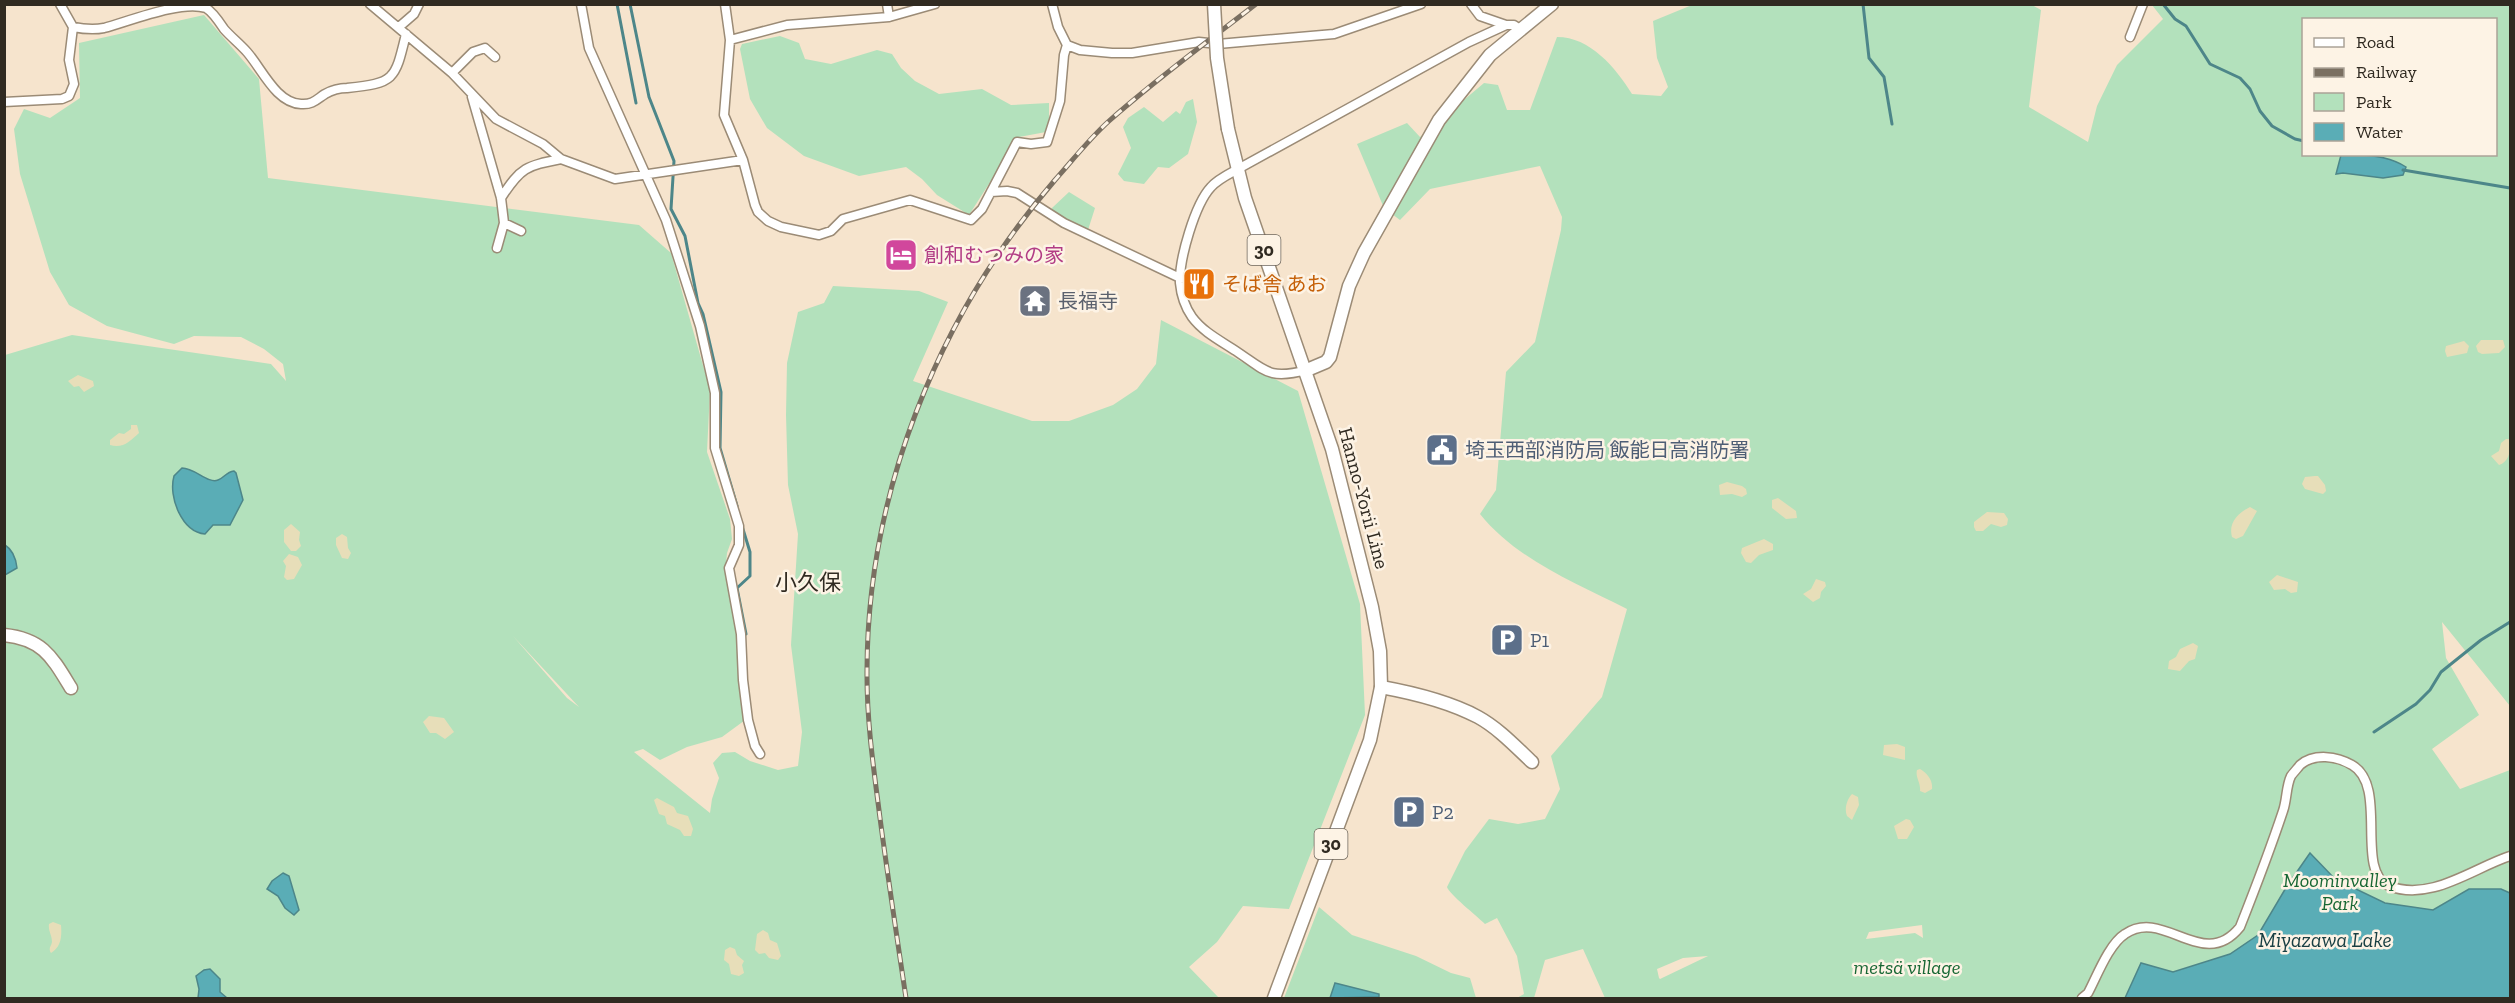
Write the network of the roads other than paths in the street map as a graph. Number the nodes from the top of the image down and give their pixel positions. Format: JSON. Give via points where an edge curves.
{"nodes":[{"id":1,"x":60,"y":4,"type":"edge"},
{"id":2,"x":370,"y":4,"type":"edge"},
{"id":3,"x":419,"y":4,"type":"edge"},
{"id":4,"x":581,"y":4,"type":"edge"},
{"id":5,"x":725,"y":4,"type":"edge"},
{"id":6,"x":887,"y":4,"type":"edge"},
{"id":7,"x":935,"y":4,"type":"edge"},
{"id":8,"x":1053,"y":4,"type":"edge"},
{"id":9,"x":1214,"y":4,"type":"edge"},
{"id":10,"x":1421,"y":4,"type":"edge"},
{"id":11,"x":1471,"y":4,"type":"edge"},
{"id":12,"x":1552,"y":4,"type":"edge"},
{"id":13,"x":2143,"y":4,"type":"edge"},
{"id":14,"x":889,"y":17,"type":"junction"},
{"id":15,"x":1506,"y":25,"type":"junction"},
{"id":16,"x":73,"y":27,"type":"junction"},
{"id":17,"x":1520,"y":29,"type":"junction"},
{"id":18,"x":403,"y":31,"type":"junction"},
{"id":19,"x":2130,"y":38,"type":"dead end"},
{"id":20,"x":730,"y":40,"type":"junction"},
{"id":21,"x":1067,"y":45,"type":"junction"},
{"id":22,"x":495,"y":57,"type":"dead end"},
{"id":23,"x":452,"y":73,"type":"junction"},
{"id":24,"x":472,"y":97,"type":"junction"},
{"id":25,"x":4,"y":102,"type":"edge"},
{"id":26,"x":561,"y":159,"type":"junction"},
{"id":27,"x":744,"y":160,"type":"junction"},
{"id":28,"x":1238,"y":169,"type":"junction"},
{"id":29,"x":647,"y":174,"type":"junction"},
{"id":30,"x":991,"y":192,"type":"junction"},
{"id":31,"x":501,"y":198,"type":"junction"},
{"id":32,"x":504,"y":223,"type":"junction"},
{"id":33,"x":521,"y":231,"type":"dead end"},
{"id":34,"x":497,"y":248,"type":"dead end"},
{"id":35,"x":1180,"y":278,"type":"junction"},
{"id":36,"x":1307,"y":370,"type":"junction"},
{"id":37,"x":4,"y":635,"type":"edge"},
{"id":38,"x":1381,"y":687,"type":"junction"},
{"id":39,"x":71,"y":688,"type":"dead end"},
{"id":40,"x":760,"y":754,"type":"dead end"},
{"id":41,"x":1532,"y":762,"type":"dead end"},
{"id":42,"x":2511,"y":856,"type":"edge"},
{"id":43,"x":1274,"y":999,"type":"edge"},
{"id":44,"x":2082,"y":999,"type":"edge"}],
"edges":[{"from":1,"to":16,"type":"street"},
{"from":2,"to":18,"type":"street"},
{"from":3,"to":18,"type":"street"},
{"from":4,"to":29,"type":"street","via":[[589,48]]},
{"from":5,"to":20,"type":"street"},
{"from":6,"to":14,"type":"street"},
{"from":7,"to":14,"type":"street"},
{"from":8,"to":21,"type":"street"},
{"from":9,"to":28,"type":"main road","name":"Hanno-Yorii Line","number":"30","bridge":true,"via":[[1217,58]]},
{"from":10,"to":21,"type":"street","via":[[1320,36],[1199,42],[1122,53],[1080,50]]},
{"from":11,"to":15,"type":"street","via":[[1480,16]]},
{"from":12,"to":17,"type":"main road"},
{"from":13,"to":19,"type":"street"},
{"from":14,"to":20,"type":"street","via":[[787,25]]},
{"from":15,"to":17,"type":"street"},
{"from":15,"to":28,"type":"street"},
{"from":16,"to":18,"type":"street","via":[[103,28],[175,7],[207,9],[274,89],[301,105],[314,103],[340,88],[380,84],[398,66]]},
{"from":16,"to":25,"type":"street","via":[[69,60],[74,84],[69,96]]},
{"from":17,"to":36,"type":"main road","via":[[1490,55],[1439,120],[1353,278],[1330,357]]},
{"from":18,"to":23,"type":"street"},
{"from":20,"to":27,"type":"street","via":[[724,116]]},
{"from":21,"to":30,"type":"street","via":[[1060,101],[1047,142],[1017,142]]},
{"from":22,"to":23,"type":"street","via":[[485,48],[473,52]]},
{"from":23,"to":24,"type":"street"},
{"from":24,"to":26,"type":"street","via":[[496,119],[543,144]]},
{"from":24,"to":31,"type":"street"},
{"from":26,"to":29,"type":"street","via":[[615,179]]},
{"from":26,"to":31,"type":"street","via":[[526,167]]},
{"from":27,"to":29,"type":"street"},
{"from":27,"to":30,"type":"street","via":[[758,212],[781,227],[819,235],[831,231],[843,219],[910,200],[971,220]]},
{"from":28,"to":35,"type":"street","via":[[1211,187],[1203,198]]},
{"from":28,"to":36,"type":"main road","name":"Hanno-Yorii Line","number":"30"},
{"from":29,"to":40,"type":"street","via":[[700,326],[715,393],[715,448],[740,537],[729,568],[741,634],[751,734]]},
{"from":30,"to":35,"type":"street","via":[[1017,193],[1064,223]]},
{"from":31,"to":32,"type":"street"},
{"from":32,"to":33,"type":"street"},
{"from":32,"to":34,"type":"street"},
{"from":35,"to":36,"type":"street","via":[[1185,303],[1205,330],[1270,374]]},
{"from":36,"to":38,"type":"main road","name":"Hanno-Yorii Line","number":"30","via":[[1332,449],[1378,633]]},
{"from":37,"to":39,"type":"main road","via":[[40,646]]},
{"from":38,"to":41,"type":"main road","via":[[1478,717]]},
{"from":38,"to":43,"type":"main road","name":"Hanno-Yorii Line","number":"30","via":[[1370,740]]},
{"from":42,"to":44,"type":"street","via":[[2428,888],[2413,890],[2388,885],[2377,876],[2370,795],[2363,777],[2355,766],[2321,757],[2302,764],[2291,776],[2273,842],[2240,927],[2231,939],[2209,945],[2158,929],[2133,929],[2116,941]]}]}
